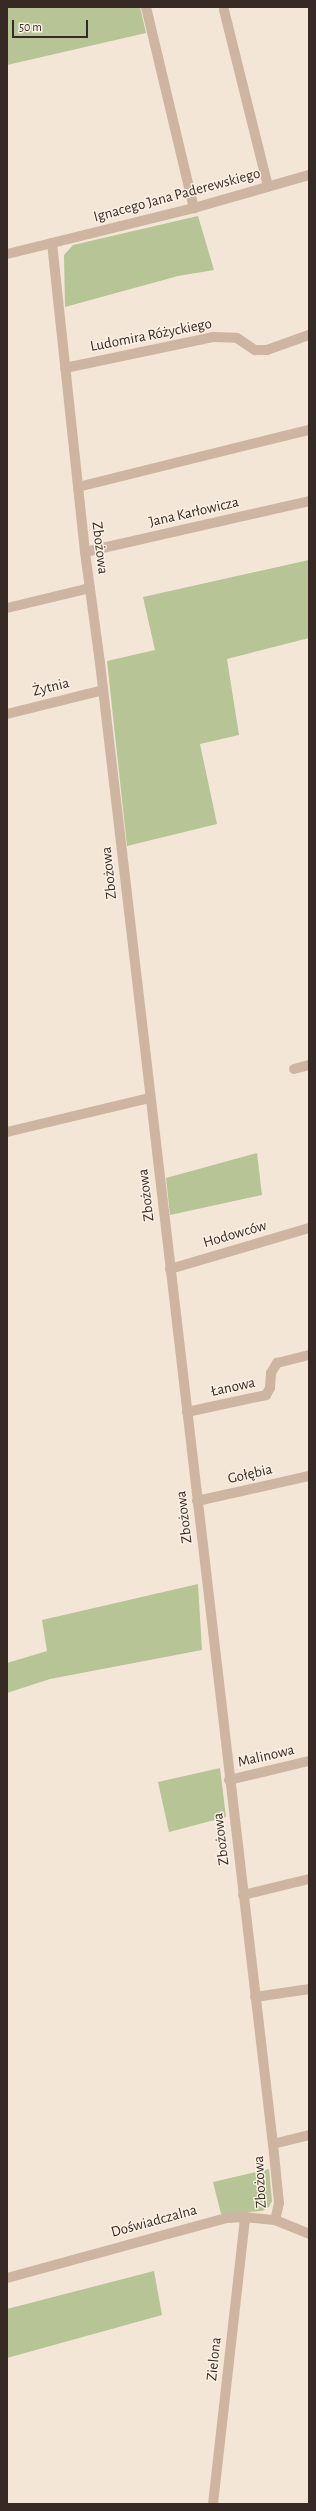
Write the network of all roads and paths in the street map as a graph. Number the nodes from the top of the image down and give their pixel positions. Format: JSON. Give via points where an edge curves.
{"nodes":[{"id":1,"x":146,"y":7,"type":"edge"},
{"id":2,"x":224,"y":10,"type":"dead end"},
{"id":3,"x":309,"y":176,"type":"edge"},
{"id":4,"x":268,"y":187,"type":"junction"},
{"id":5,"x":194,"y":208,"type":"junction"},
{"id":6,"x":52,"y":243,"type":"junction"},
{"id":7,"x":7,"y":254,"type":"edge"},
{"id":8,"x":309,"y":335,"type":"edge"},
{"id":9,"x":65,"y":368,"type":"junction"},
{"id":10,"x":309,"y":430,"type":"edge"},
{"id":11,"x":78,"y":487,"type":"junction"},
{"id":12,"x":309,"y":501,"type":"edge"},
{"id":13,"x":85,"y":552,"type":"junction"},
{"id":14,"x":90,"y":588,"type":"junction"},
{"id":15,"x":7,"y":608,"type":"edge"},
{"id":16,"x":103,"y":690,"type":"junction"},
{"id":17,"x":7,"y":714,"type":"edge"},
{"id":18,"x":309,"y":1065,"type":"edge"},
{"id":19,"x":294,"y":1069,"type":"dead end"},
{"id":20,"x":150,"y":1098,"type":"junction"},
{"id":21,"x":7,"y":1132,"type":"edge"},
{"id":22,"x":309,"y":1228,"type":"edge"},
{"id":23,"x":170,"y":1269,"type":"junction"},
{"id":24,"x":309,"y":1355,"type":"edge"},
{"id":25,"x":187,"y":1412,"type":"junction"},
{"id":26,"x":309,"y":1476,"type":"edge"},
{"id":27,"x":197,"y":1501,"type":"junction"},
{"id":28,"x":309,"y":1761,"type":"edge"},
{"id":29,"x":229,"y":1780,"type":"junction"},
{"id":30,"x":309,"y":1879,"type":"edge"},
{"id":31,"x":243,"y":1895,"type":"junction"},
{"id":32,"x":309,"y":1989,"type":"edge"},
{"id":33,"x":255,"y":1997,"type":"junction"},
{"id":34,"x":309,"y":2135,"type":"edge"},
{"id":35,"x":273,"y":2144,"type":"junction"},
{"id":36,"x":245,"y":2216,"type":"junction"},
{"id":37,"x":275,"y":2220,"type":"junction"},
{"id":38,"x":309,"y":2234,"type":"edge"},
{"id":39,"x":7,"y":2278,"type":"edge"},
{"id":40,"x":214,"y":2504,"type":"edge"}],
"edges":[{"from":1,"to":5,"type":"street"},
{"from":2,"to":4,"type":"street"},
{"from":3,"to":4,"type":"street","name":"Ignacego Jana Paderewskiego"},
{"from":4,"to":5,"type":"street","name":"Ignacego Jana Paderewskiego"},
{"from":5,"to":6,"type":"street","name":"Ignacego Jana Paderewskiego"},
{"from":6,"to":7,"type":"street","name":"Ignacego Jana Paderewskiego"},
{"from":6,"to":9,"type":"street","name":"Zbożowa"},
{"from":8,"to":9,"type":"street","name":"Ludomira Różyckiego","via":[[267,350],[255,350],[237,338],[213,337]]},
{"from":9,"to":11,"type":"street","name":"Zbożowa"},
{"from":10,"to":11,"type":"street"},
{"from":11,"to":13,"type":"street","name":"Zbożowa"},
{"from":12,"to":13,"type":"street","name":"Jana Karłowicza"},
{"from":13,"to":14,"type":"street","name":"Zbożowa"},
{"from":14,"to":15,"type":"street"},
{"from":14,"to":16,"type":"street","name":"Zbożowa"},
{"from":16,"to":17,"type":"street","name":"Żytnia"},
{"from":16,"to":20,"type":"street","name":"Zbożowa"},
{"from":18,"to":19,"type":"street"},
{"from":20,"to":21,"type":"street"},
{"from":20,"to":23,"type":"street","name":"Zbożowa"},
{"from":22,"to":23,"type":"street","name":"Hodowców"},
{"from":23,"to":25,"type":"street","name":"Zbożowa"},
{"from":24,"to":25,"type":"street","name":"Łanowa","via":[[277,1363],[271,1373],[270,1388],[266,1395]]},
{"from":25,"to":27,"type":"street","name":"Zbożowa"},
{"from":26,"to":27,"type":"street","name":"Gołębia"},
{"from":27,"to":29,"type":"street","name":"Zbożowa"},
{"from":28,"to":29,"type":"street","name":"Malinowa"},
{"from":29,"to":31,"type":"street","name":"Zbożowa"},
{"from":30,"to":31,"type":"street"},
{"from":31,"to":33,"type":"street","name":"Zbożowa"},
{"from":32,"to":33,"type":"street"},
{"from":33,"to":35,"type":"street","name":"Zbożowa"},
{"from":34,"to":35,"type":"street","name":"Zbożowa"},
{"from":35,"to":37,"type":"street","name":"Zbożowa","via":[[279,2203]]},
{"from":36,"to":37,"type":"street","name":"Doświadczalna"},
{"from":36,"to":39,"type":"street","name":"Doświadczalna","via":[[209,2222]]},
{"from":36,"to":40,"type":"street","name":"Zielona"},
{"from":37,"to":38,"type":"street","name":"Doświadczalna"}]}
